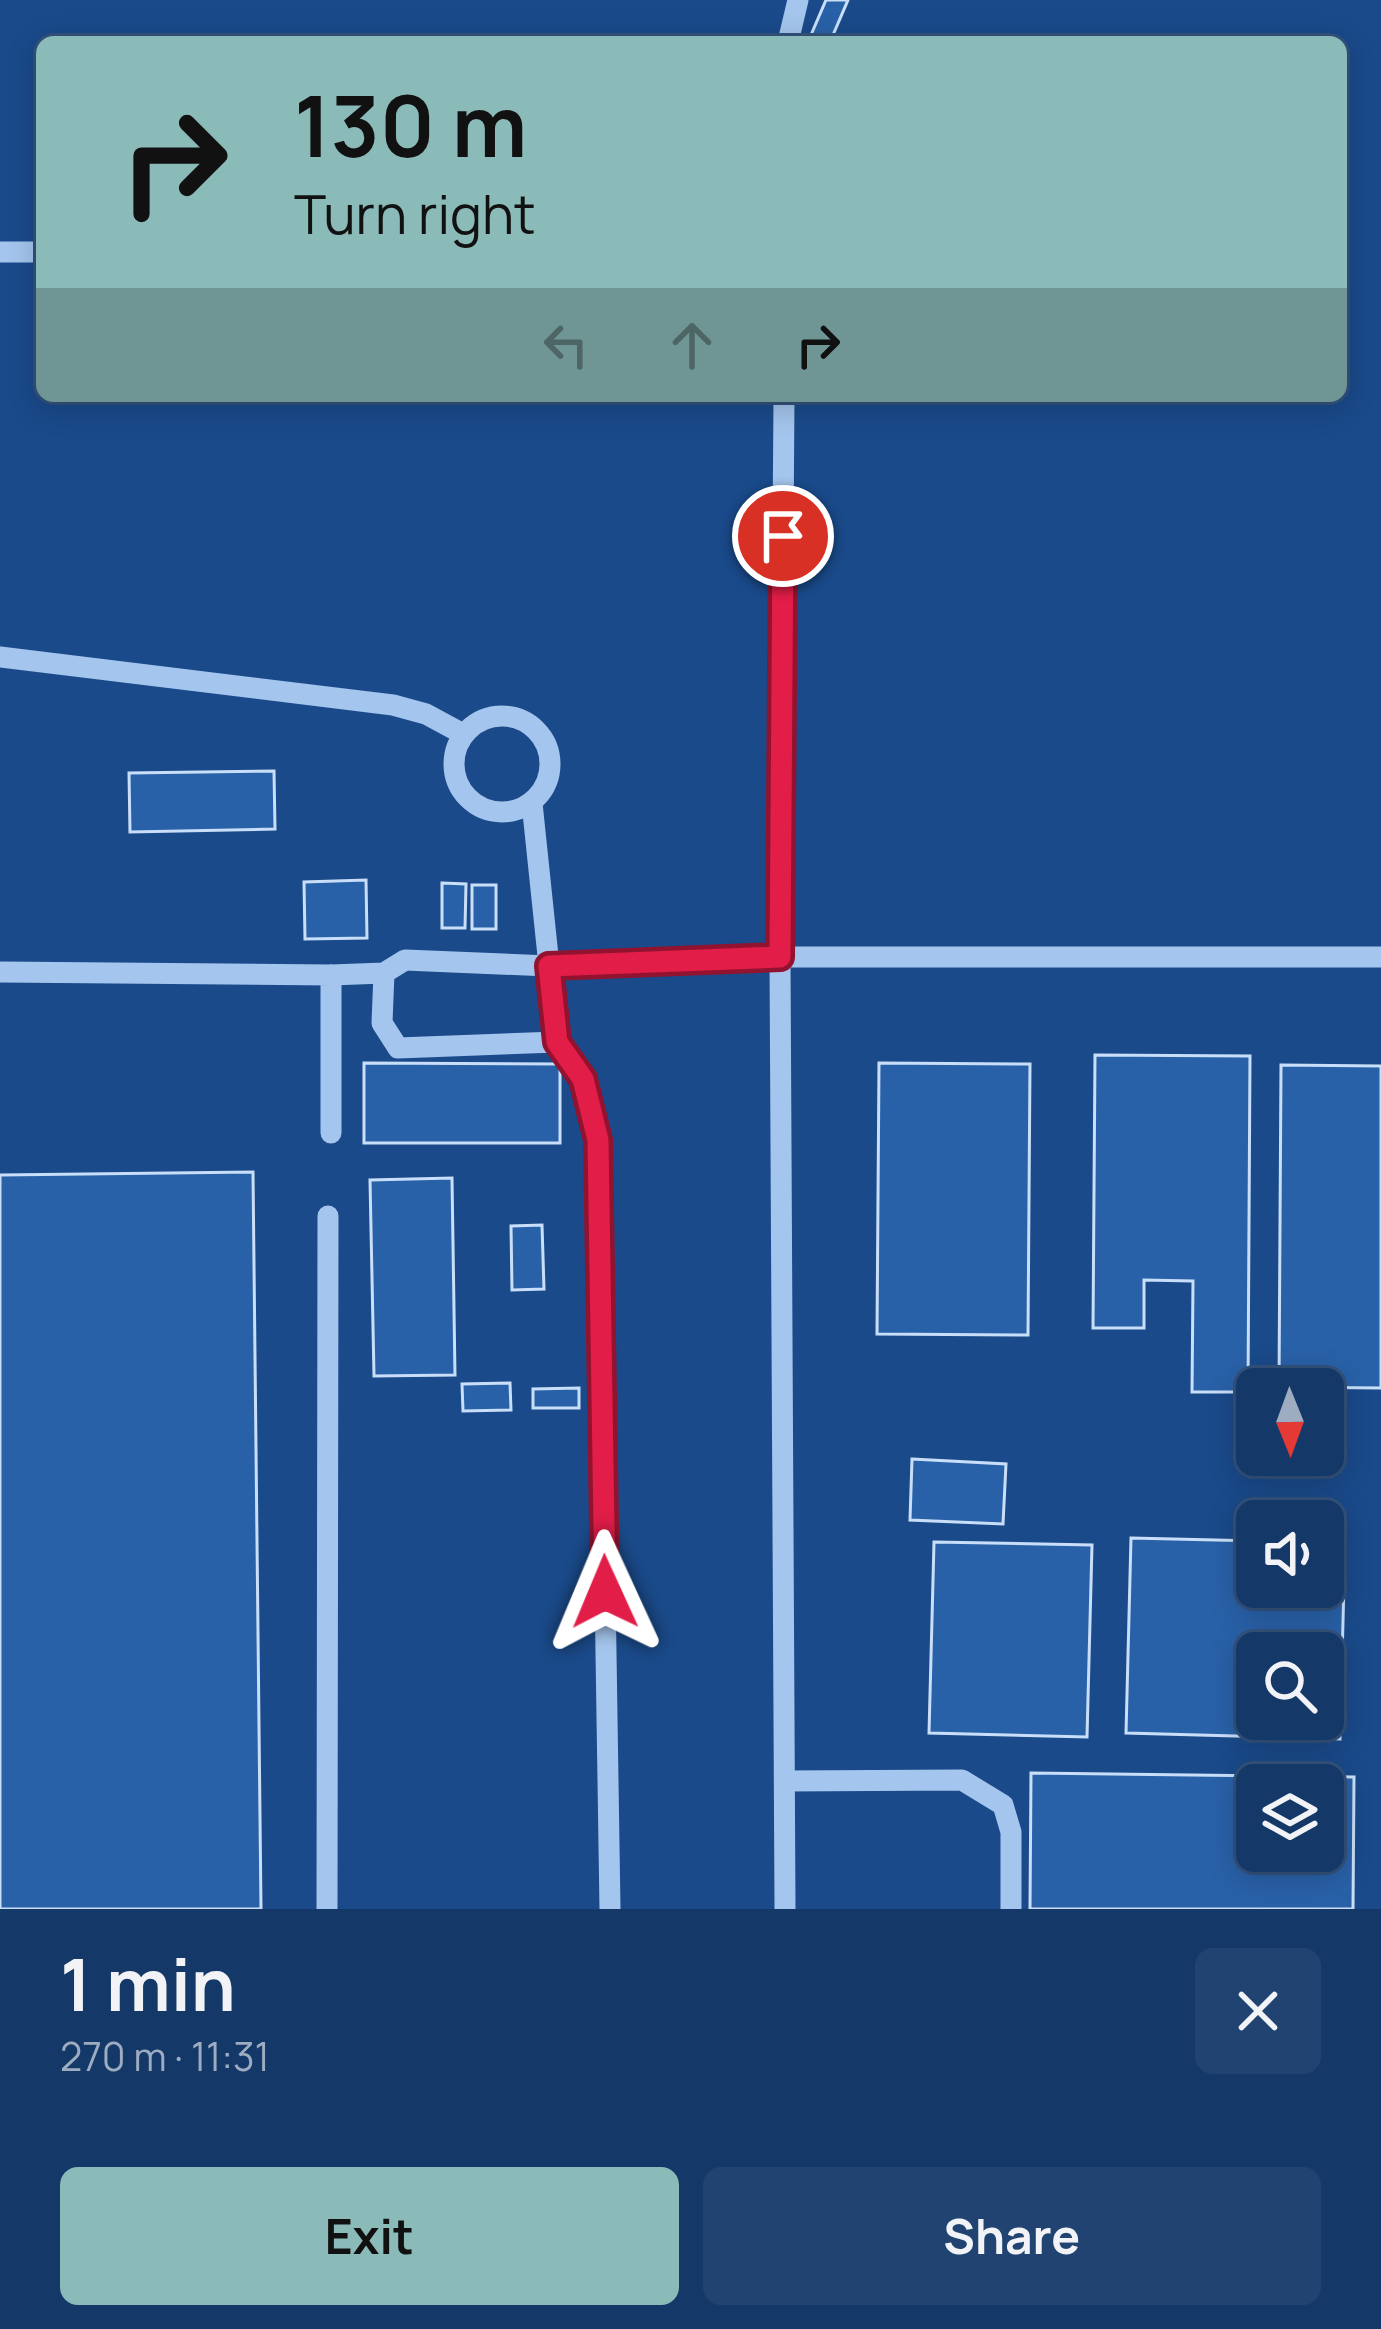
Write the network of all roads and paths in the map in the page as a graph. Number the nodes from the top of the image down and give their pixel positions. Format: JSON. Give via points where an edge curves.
{"nodes":[{"id":1,"x":798,"y":0,"type":"edge"},
{"id":2,"x":789,"y":36,"type":"edge"},
{"id":3,"x":36,"y":252,"type":"edge"},
{"id":4,"x":0,"y":253,"type":"edge"},
{"id":5,"x":784,"y":402,"type":"edge"},
{"id":6,"x":0,"y":657,"type":"edge"},
{"id":7,"x":463,"y":734,"type":"junction"},
{"id":8,"x":532,"y":803,"type":"junction"},
{"id":9,"x":780,"y":957,"type":"junction"},
{"id":10,"x":1381,"y":957,"type":"edge"},
{"id":11,"x":549,"y":966,"type":"junction"},
{"id":12,"x":0,"y":972,"type":"edge"},
{"id":13,"x":384,"y":974,"type":"junction"},
{"id":14,"x":331,"y":975,"type":"junction"},
{"id":15,"x":557,"y":1042,"type":"junction"},
{"id":16,"x":331,"y":1132,"type":"dead end"},
{"id":17,"x":328,"y":1216,"type":"dead end"},
{"id":18,"x":784,"y":1781,"type":"junction"},
{"id":19,"x":327,"y":1909,"type":"edge"},
{"id":20,"x":610,"y":1909,"type":"edge"},
{"id":21,"x":785,"y":1909,"type":"edge"},
{"id":22,"x":1011,"y":1909,"type":"edge"}],
"edges":[{"from":1,"to":2,"type":"street"},
{"from":3,"to":4,"type":"street"},
{"from":5,"to":9,"type":"street"},
{"from":6,"to":7,"type":"street","via":[[393,705]]},
{"from":7,"to":8,"type":"street","via":[[453,760],[459,787],[479,807],[506,813]]},
{"from":7,"to":8,"type":"street","via":[[485,717],[513,715],[538,729],[551,753],[549,781]]},
{"from":8,"to":11,"type":"street"},
{"from":9,"to":10,"type":"street"},
{"from":9,"to":11,"type":"street"},
{"from":9,"to":18,"type":"street"},
{"from":11,"to":13,"type":"street","via":[[405,960]]},
{"from":11,"to":15,"type":"street"},
{"from":12,"to":14,"type":"street"},
{"from":13,"to":14,"type":"street"},
{"from":13,"to":15,"type":"street","via":[[382,1023],[398,1048]]},
{"from":14,"to":16,"type":"street"},
{"from":15,"to":20,"type":"street","via":[[583,1079],[598,1140]]},
{"from":17,"to":19,"type":"street"},
{"from":18,"to":21,"type":"street"},
{"from":18,"to":22,"type":"street","via":[[962,1780],[1003,1805]]}]}
